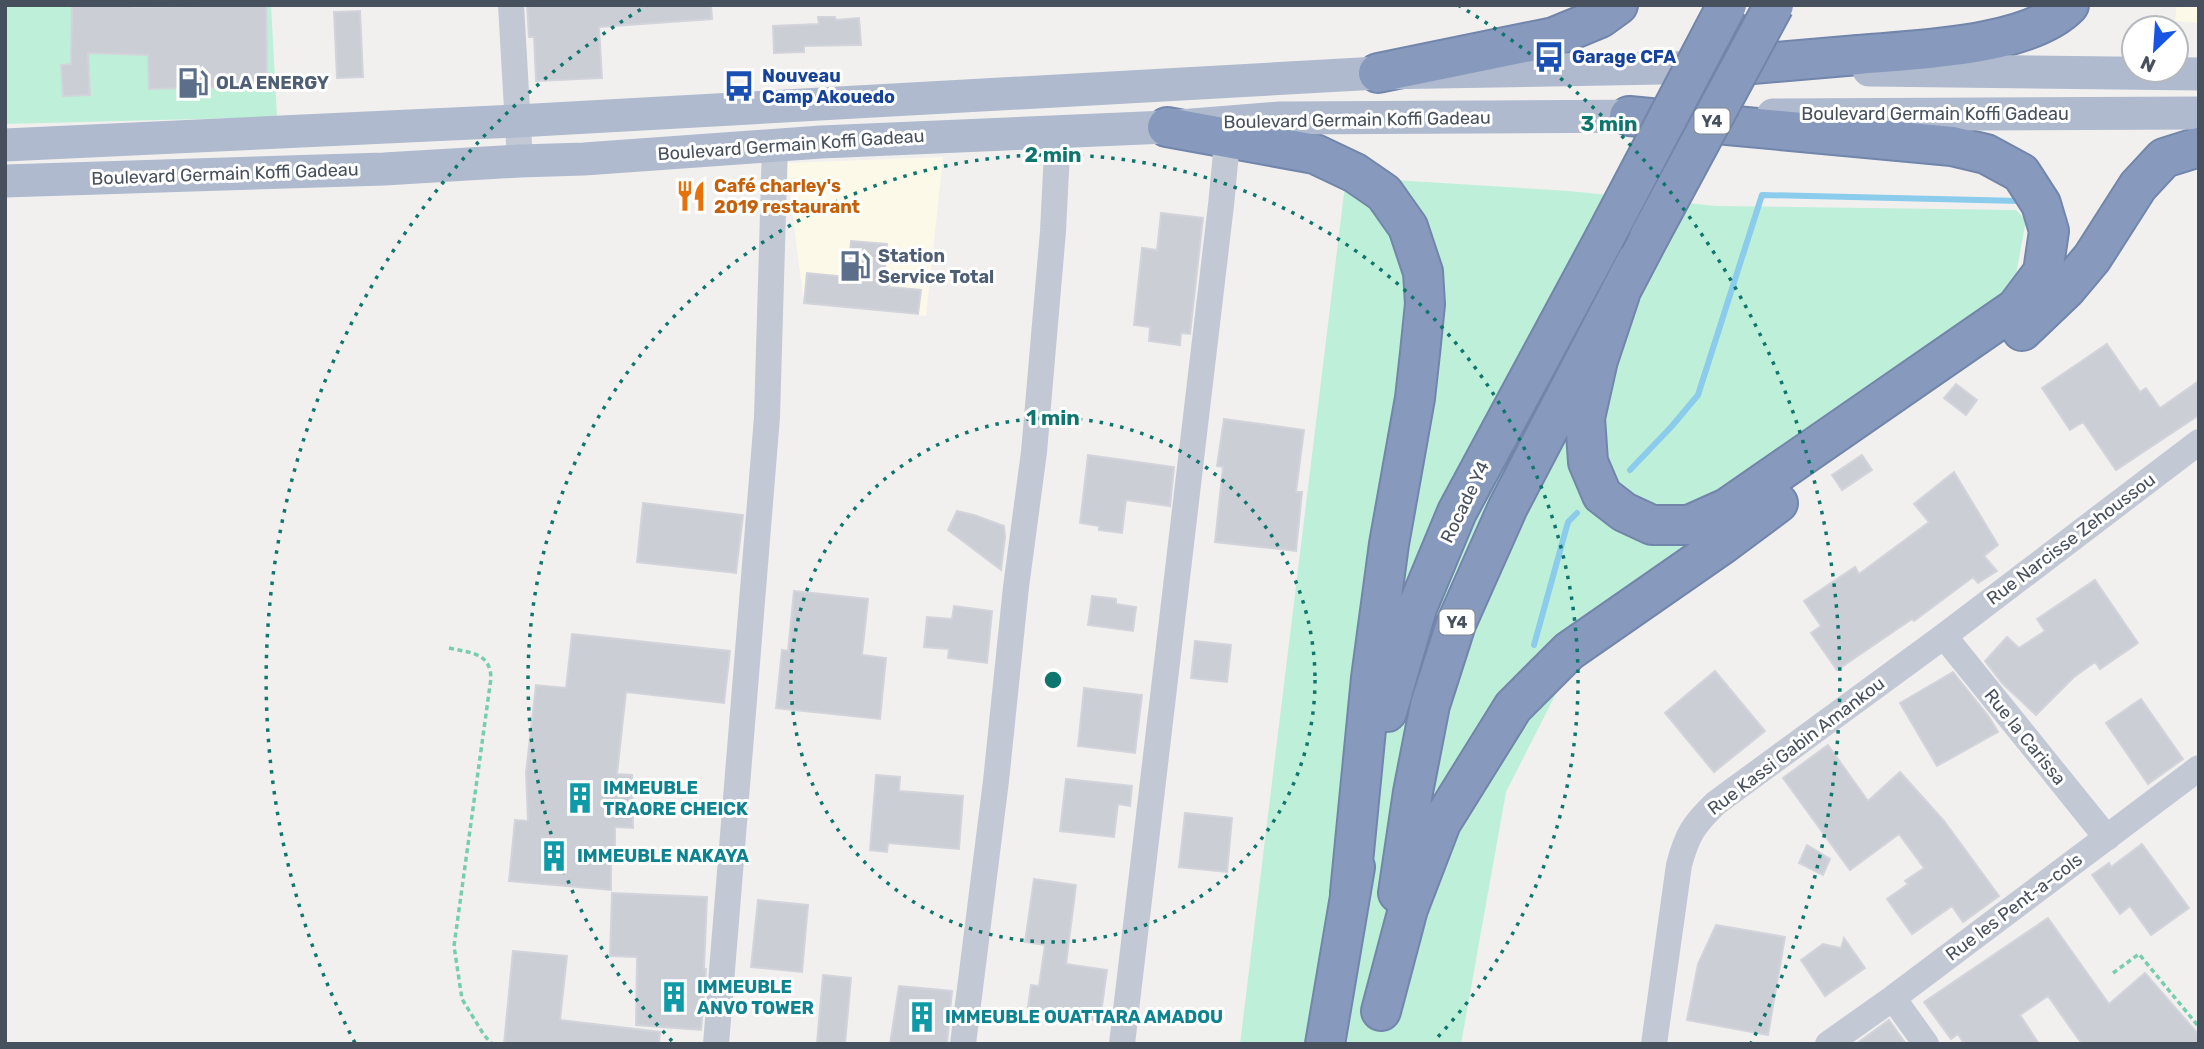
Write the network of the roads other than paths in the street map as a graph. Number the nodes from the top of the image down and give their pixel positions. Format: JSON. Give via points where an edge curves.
{"nodes":[{"id":1,"x":511,"y":5,"type":"edge"},
{"id":2,"x":1618,"y":5,"type":"edge"},
{"id":3,"x":1727,"y":5,"type":"edge"},
{"id":4,"x":1774,"y":5,"type":"edge"},
{"id":5,"x":2069,"y":5,"type":"edge"},
{"id":6,"x":1718,"y":67,"type":"junction"},
{"id":7,"x":1378,"y":73,"type":"junction"},
{"id":8,"x":2199,"y":74,"type":"edge"},
{"id":9,"x":2199,"y":113,"type":"edge"},
{"id":10,"x":1629,"y":116,"type":"junction"},
{"id":11,"x":517,"y":121,"type":"junction"},
{"id":12,"x":1167,"y":127,"type":"joint"},
{"id":13,"x":1228,"y":130,"type":"junction"},
{"id":14,"x":1058,"y":132,"type":"junction"},
{"id":15,"x":5,"y":145,"type":"edge"},
{"id":16,"x":775,"y":145,"type":"junction"},
{"id":17,"x":2199,"y":147,"type":"edge"},
{"id":18,"x":520,"y":161,"type":"junction"},
{"id":19,"x":5,"y":181,"type":"edge"},
{"id":20,"x":1620,"y":294,"type":"junction"},
{"id":21,"x":2199,"y":442,"type":"edge"},
{"id":22,"x":1944,"y":636,"type":"junction"},
{"id":23,"x":2199,"y":768,"type":"edge"},
{"id":24,"x":2106,"y":838,"type":"junction"},
{"id":25,"x":1350,"y":893,"type":"junction"},
{"id":26,"x":1893,"y":998,"type":"junction"},
{"id":27,"x":1379,"y":1027,"type":"edge"},
{"id":28,"x":716,"y":1044,"type":"edge"},
{"id":29,"x":962,"y":1044,"type":"edge"},
{"id":30,"x":1122,"y":1044,"type":"edge"},
{"id":31,"x":1325,"y":1044,"type":"edge"},
{"id":32,"x":1654,"y":1044,"type":"edge"},
{"id":33,"x":1828,"y":1044,"type":"edge"},
{"id":34,"x":1926,"y":1044,"type":"edge"}],
"edges":[{"from":1,"to":11,"type":"street"},
{"from":2,"to":7,"type":"highway","via":[[1555,37]]},
{"from":3,"to":25,"type":"highway","name":"Rocade Y4","number":"Y4","bridge":true,"via":[[1457,513],[1417,608],[1391,694]]},
{"from":4,"to":20,"type":"highway","number":"Y4","bridge":true},
{"from":5,"to":6,"type":"highway","via":[[2059,16],[2036,27],[1975,43]]},
{"from":6,"to":7,"type":"main road","name":"Boulevard Germain Koffi Gadeau"},
{"from":6,"to":8,"type":"main road"},
{"from":7,"to":11,"type":"main road","name":"Boulevard Germain Koffi Gadeau"},
{"from":9,"to":10,"type":"main road","name":"Boulevard Germain Koffi Gadeau"},
{"from":10,"to":13,"type":"main road","name":"Boulevard Germain Koffi Gadeau","via":[[1280,118]]},
{"from":10,"to":20,"type":"highway","via":[[1952,146],[1986,154],[2021,173],[2041,204],[2049,231],[2043,272],[2016,307],[1727,508],[1689,524],[1652,525],[1624,512],[1602,495],[1588,462],[1585,418]]},
{"from":11,"to":15,"type":"main road","name":"Boulevard Germain Koffi Gadeau"},
{"from":11,"to":18,"type":"street"},
{"from":12,"to":13,"type":"highway"},
{"from":12,"to":14,"type":"main road","name":"Boulevard Germain Koffi Gadeau"},
{"from":13,"to":25,"type":"highway","via":[[1315,154],[1384,193],[1408,227],[1423,272],[1420,353],[1371,678]]},
{"from":13,"to":30,"type":"street"},
{"from":14,"to":16,"type":"main road","name":"Boulevard Germain Koffi Gadeau"},
{"from":14,"to":29,"type":"street","via":[[1034,452]]},
{"from":16,"to":18,"type":"main road","name":"Boulevard Germain Koffi Gadeau"},
{"from":16,"to":28,"type":"street","via":[[768,417]]},
{"from":17,"to":27,"type":"highway","via":[[2164,158],[2138,186],[2092,258],[2021,332],[1569,651],[1513,707],[1441,823],[1408,909]]},
{"from":18,"to":19,"type":"main road","name":"Boulevard Germain Koffi Gadeau"},
{"from":20,"to":27,"type":"highway","number":"Y4","via":[[1508,507],[1456,624],[1430,705],[1413,792]]},
{"from":21,"to":22,"type":"street","name":"Rue Narcisse Zehoussou"},
{"from":22,"to":24,"type":"street","name":"Rue la Carissa"},
{"from":22,"to":32,"type":"street","name":"Rue Kassi Gabin Amankou","via":[[1696,822],[1679,865]]},
{"from":23,"to":24,"type":"street","name":"Rue les Pent-a-cols"},
{"from":24,"to":26,"type":"street","name":"Rue les Pent-a-cols"},
{"from":25,"to":31,"type":"highway","name":"Rocade Y4","number":"Y4"},
{"from":26,"to":33,"type":"street","name":"Rue les Pent-a-cols"},
{"from":26,"to":34,"type":"street"}]}
